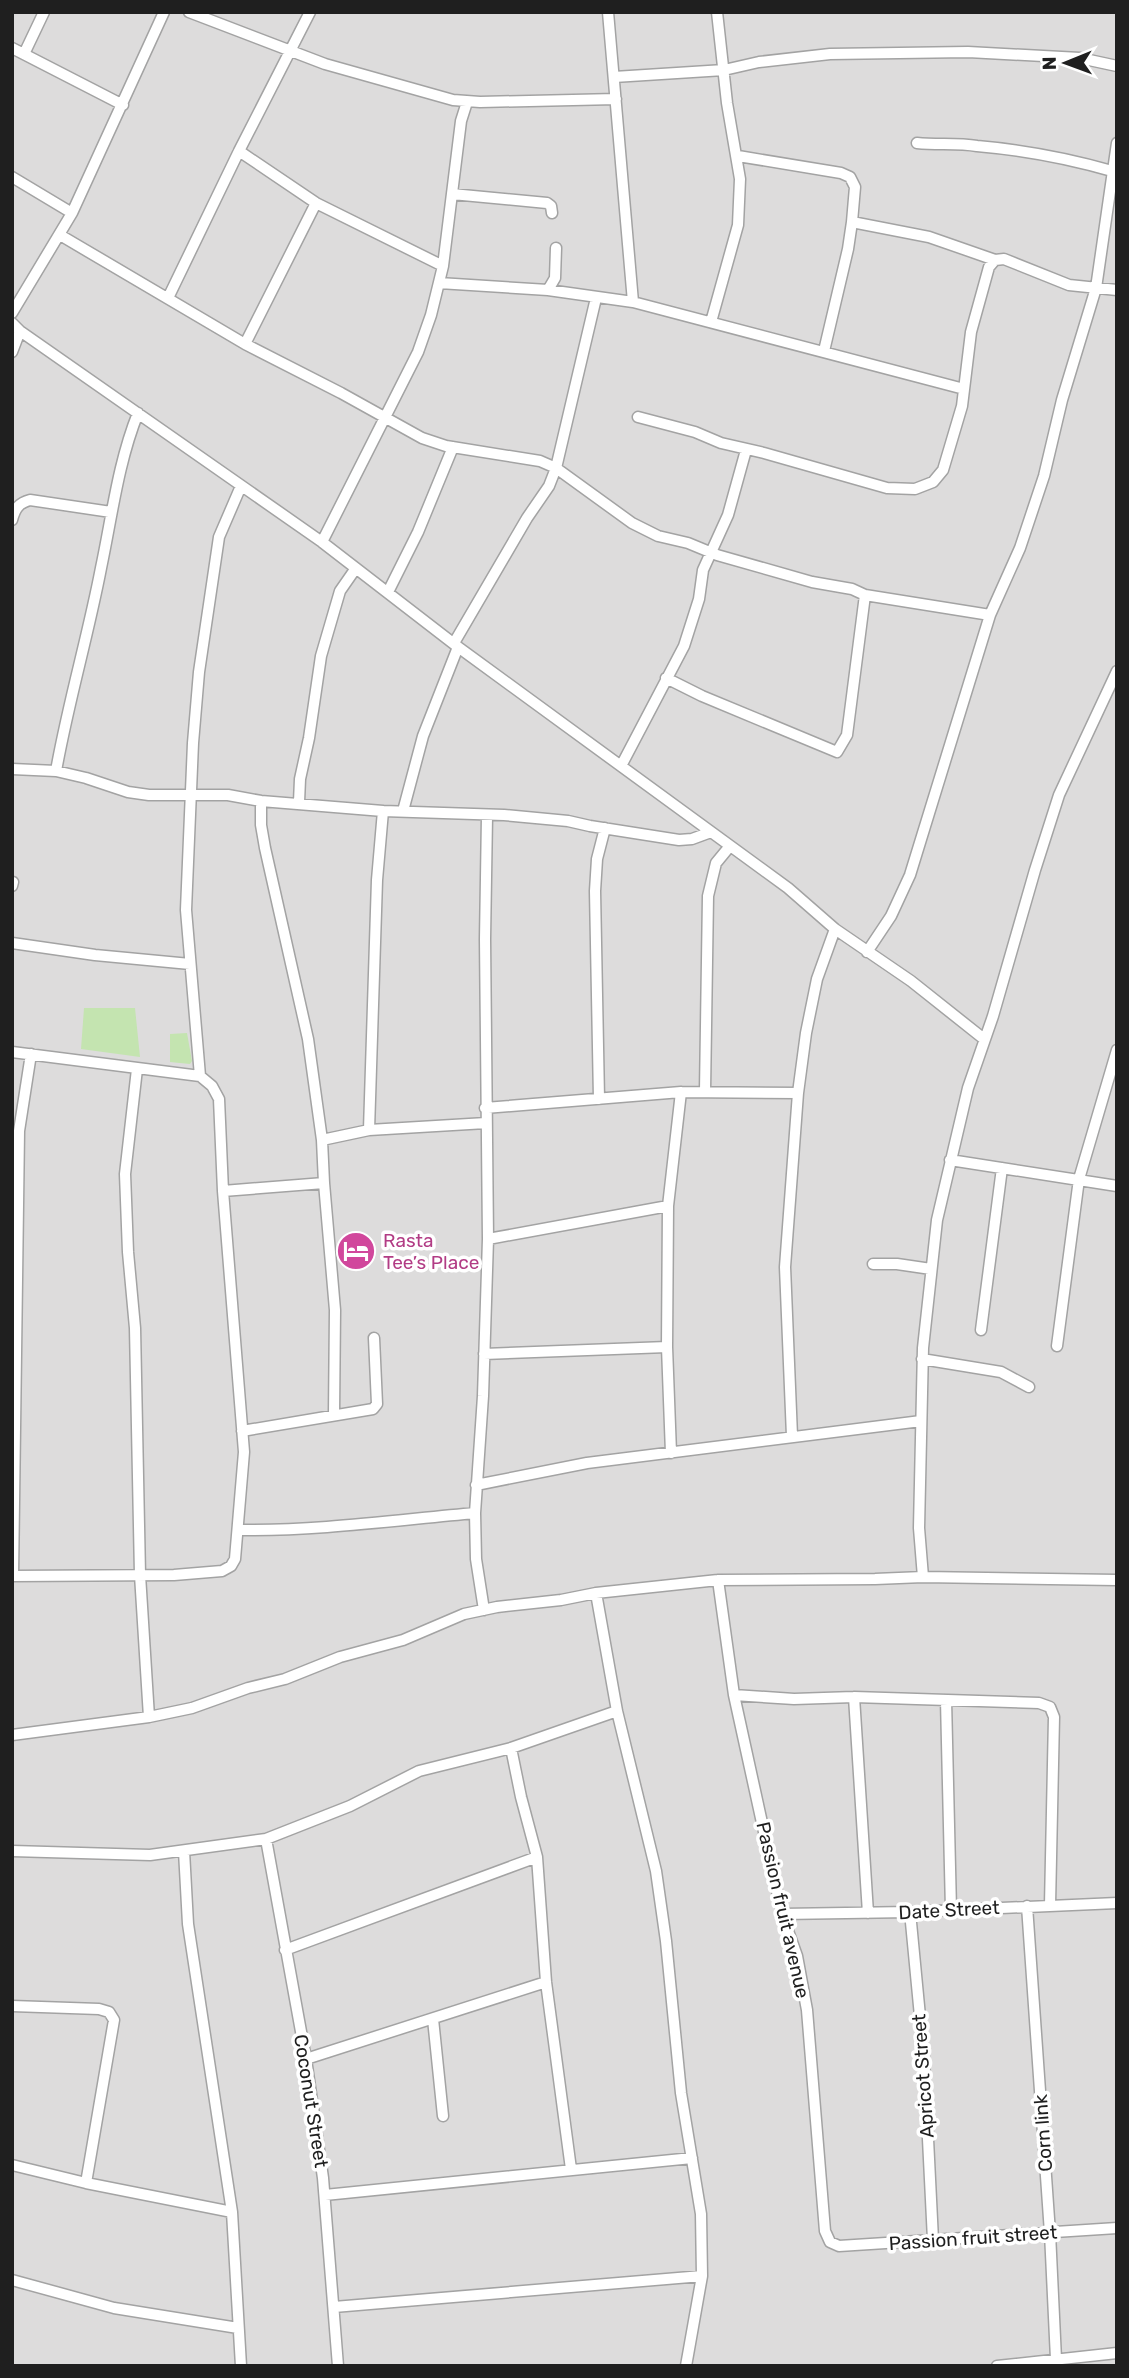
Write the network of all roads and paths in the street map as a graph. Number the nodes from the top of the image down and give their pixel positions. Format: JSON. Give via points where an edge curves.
{"nodes":[{"id":1,"x":44,"y":12,"type":"edge"},
{"id":2,"x":164,"y":12,"type":"edge"},
{"id":3,"x":189,"y":12,"type":"edge"},
{"id":4,"x":310,"y":12,"type":"edge"},
{"id":5,"x":608,"y":12,"type":"edge"},
{"id":6,"x":717,"y":12,"type":"edge"},
{"id":7,"x":12,"y":48,"type":"edge"},
{"id":8,"x":290,"y":51,"type":"junction"},
{"id":9,"x":24,"y":54,"type":"junction"},
{"id":10,"x":1117,"y":66,"type":"edge"},
{"id":11,"x":724,"y":70,"type":"junction"},
{"id":12,"x":614,"y":77,"type":"junction"},
{"id":13,"x":616,"y":99,"type":"junction"},
{"id":14,"x":467,"y":102,"type":"junction"},
{"id":15,"x":122,"y":105,"type":"junction"},
{"id":16,"x":917,"y":143,"type":"dead end"},
{"id":17,"x":1117,"y":143,"type":"edge"},
{"id":18,"x":239,"y":151,"type":"junction"},
{"id":19,"x":738,"y":156,"type":"junction"},
{"id":20,"x":1112,"y":171,"type":"junction"},
{"id":21,"x":12,"y":177,"type":"edge"},
{"id":22,"x":452,"y":194,"type":"junction"},
{"id":23,"x":316,"y":203,"type":"junction"},
{"id":24,"x":72,"y":213,"type":"junction"},
{"id":25,"x":552,"y":213,"type":"dead end"},
{"id":26,"x":852,"y":222,"type":"junction"},
{"id":27,"x":60,"y":235,"type":"junction"},
{"id":28,"x":556,"y":248,"type":"dead end"},
{"id":29,"x":995,"y":260,"type":"junction"},
{"id":30,"x":443,"y":266,"type":"junction"},
{"id":31,"x":439,"y":283,"type":"junction"},
{"id":32,"x":1096,"y":288,"type":"junction"},
{"id":33,"x":548,"y":289,"type":"junction"},
{"id":34,"x":1117,"y":290,"type":"edge"},
{"id":35,"x":168,"y":298,"type":"junction"},
{"id":36,"x":596,"y":298,"type":"junction"},
{"id":37,"x":633,"y":302,"type":"junction"},
{"id":38,"x":12,"y":313,"type":"edge"},
{"id":39,"x":711,"y":322,"type":"junction"},
{"id":40,"x":16,"y":327,"type":"edge"},
{"id":41,"x":245,"y":344,"type":"junction"},
{"id":42,"x":824,"y":351,"type":"junction"},
{"id":43,"x":12,"y":352,"type":"edge"},
{"id":44,"x":964,"y":388,"type":"junction"},
{"id":45,"x":138,"y":413,"type":"junction"},
{"id":46,"x":383,"y":417,"type":"junction"},
{"id":47,"x":638,"y":417,"type":"dead end"},
{"id":48,"x":453,"y":447,"type":"junction"},
{"id":49,"x":746,"y":450,"type":"junction"},
{"id":50,"x":556,"y":468,"type":"junction"},
{"id":51,"x":241,"y":486,"type":"junction"},
{"id":52,"x":111,"y":513,"type":"junction"},
{"id":53,"x":12,"y":520,"type":"edge"},
{"id":54,"x":322,"y":542,"type":"junction"},
{"id":55,"x":710,"y":552,"type":"junction"},
{"id":56,"x":356,"y":568,"type":"junction"},
{"id":57,"x":388,"y":592,"type":"junction"},
{"id":58,"x":865,"y":595,"type":"junction"},
{"id":59,"x":990,"y":615,"type":"junction"},
{"id":60,"x":456,"y":645,"type":"junction"},
{"id":61,"x":1117,"y":671,"type":"edge"},
{"id":62,"x":666,"y":678,"type":"junction"},
{"id":63,"x":621,"y":766,"type":"junction"},
{"id":64,"x":12,"y":769,"type":"edge"},
{"id":65,"x":56,"y":771,"type":"junction"},
{"id":66,"x":192,"y":796,"type":"junction"},
{"id":67,"x":261,"y":801,"type":"junction"},
{"id":68,"x":299,"y":802,"type":"junction"},
{"id":69,"x":383,"y":811,"type":"junction"},
{"id":70,"x":403,"y":811,"type":"junction"},
{"id":71,"x":487,"y":816,"type":"junction"},
{"id":72,"x":605,"y":828,"type":"junction"},
{"id":73,"x":711,"y":832,"type":"junction"},
{"id":74,"x":730,"y":846,"type":"junction"},
{"id":75,"x":835,"y":929,"type":"junction"},
{"id":76,"x":12,"y":943,"type":"edge"},
{"id":77,"x":867,"y":951,"type":"junction"},
{"id":78,"x":190,"y":964,"type":"junction"},
{"id":79,"x":984,"y":1039,"type":"junction"},
{"id":80,"x":12,"y":1052,"type":"edge"},
{"id":81,"x":31,"y":1054,"type":"junction"},
{"id":82,"x":1116,"y":1057,"type":"edge"},
{"id":83,"x":137,"y":1069,"type":"junction"},
{"id":84,"x":200,"y":1076,"type":"junction"},
{"id":85,"x":705,"y":1091,"type":"junction"},
{"id":86,"x":681,"y":1092,"type":"junction"},
{"id":87,"x":798,"y":1093,"type":"junction"},
{"id":88,"x":599,"y":1099,"type":"junction"},
{"id":89,"x":485,"y":1108,"type":"junction"},
{"id":90,"x":486,"y":1123,"type":"junction"},
{"id":91,"x":369,"y":1130,"type":"junction"},
{"id":92,"x":322,"y":1140,"type":"junction"},
{"id":93,"x":950,"y":1160,"type":"junction"},
{"id":94,"x":1002,"y":1168,"type":"junction"},
{"id":95,"x":1079,"y":1179,"type":"junction"},
{"id":96,"x":324,"y":1183,"type":"junction"},
{"id":97,"x":1117,"y":1186,"type":"edge"},
{"id":98,"x":223,"y":1191,"type":"junction"},
{"id":99,"x":668,"y":1206,"type":"junction"},
{"id":100,"x":488,"y":1239,"type":"junction"},
{"id":101,"x":873,"y":1264,"type":"dead end"},
{"id":102,"x":931,"y":1269,"type":"junction"},
{"id":103,"x":981,"y":1330,"type":"dead end"},
{"id":104,"x":374,"y":1338,"type":"dead end"},
{"id":105,"x":1057,"y":1346,"type":"dead end"},
{"id":106,"x":667,"y":1347,"type":"junction"},
{"id":107,"x":484,"y":1354,"type":"junction"},
{"id":108,"x":922,"y":1359,"type":"junction"},
{"id":109,"x":1029,"y":1387,"type":"dead end"},
{"id":110,"x":334,"y":1414,"type":"junction"},
{"id":111,"x":920,"y":1421,"type":"junction"},
{"id":112,"x":242,"y":1432,"type":"junction"},
{"id":113,"x":792,"y":1437,"type":"junction"},
{"id":114,"x":671,"y":1452,"type":"junction"},
{"id":115,"x":476,"y":1485,"type":"junction"},
{"id":116,"x":475,"y":1513,"type":"junction"},
{"id":117,"x":238,"y":1531,"type":"junction"},
{"id":118,"x":139,"y":1575,"type":"junction"},
{"id":119,"x":13,"y":1576,"type":"edge"},
{"id":120,"x":923,"y":1577,"type":"junction"},
{"id":121,"x":718,"y":1580,"type":"junction"},
{"id":122,"x":1117,"y":1580,"type":"edge"},
{"id":123,"x":596,"y":1593,"type":"junction"},
{"id":124,"x":484,"y":1610,"type":"junction"},
{"id":125,"x":734,"y":1695,"type":"junction"},
{"id":126,"x":854,"y":1697,"type":"junction"},
{"id":127,"x":946,"y":1700,"type":"junction"},
{"id":128,"x":617,"y":1711,"type":"junction"},
{"id":129,"x":149,"y":1717,"type":"junction"},
{"id":130,"x":12,"y":1735,"type":"edge"},
{"id":131,"x":511,"y":1748,"type":"junction"},
{"id":132,"x":266,"y":1839,"type":"junction"},
{"id":133,"x":12,"y":1851,"type":"edge"},
{"id":134,"x":184,"y":1851,"type":"junction"},
{"id":135,"x":537,"y":1857,"type":"junction"},
{"id":136,"x":1117,"y":1903,"type":"edge"},
{"id":137,"x":1050,"y":1905,"type":"junction"},
{"id":138,"x":1027,"y":1906,"type":"junction"},
{"id":139,"x":951,"y":1910,"type":"junction"},
{"id":140,"x":911,"y":1912,"type":"junction"},
{"id":141,"x":868,"y":1913,"type":"junction"},
{"id":142,"x":782,"y":1914,"type":"junction"},
{"id":143,"x":285,"y":1950,"type":"junction"},
{"id":144,"x":547,"y":1982,"type":"junction"},
{"id":145,"x":12,"y":2006,"type":"edge"},
{"id":146,"x":433,"y":2019,"type":"junction"},
{"id":147,"x":306,"y":2059,"type":"junction"},
{"id":148,"x":443,"y":2116,"type":"dead end"},
{"id":149,"x":692,"y":2158,"type":"junction"},
{"id":150,"x":12,"y":2165,"type":"edge"},
{"id":151,"x":571,"y":2169,"type":"junction"},
{"id":152,"x":86,"y":2183,"type":"junction"},
{"id":153,"x":325,"y":2195,"type":"junction"},
{"id":154,"x":232,"y":2212,"type":"junction"},
{"id":155,"x":1117,"y":2228,"type":"edge"},
{"id":156,"x":1050,"y":2233,"type":"junction"},
{"id":157,"x":933,"y":2240,"type":"junction"},
{"id":158,"x":830,"y":2242,"type":"joint"},
{"id":159,"x":702,"y":2276,"type":"junction"},
{"id":160,"x":12,"y":2280,"type":"edge"},
{"id":161,"x":334,"y":2307,"type":"junction"},
{"id":162,"x":238,"y":2328,"type":"junction"},
{"id":163,"x":1117,"y":2353,"type":"edge"},
{"id":164,"x":1056,"y":2359,"type":"junction"},
{"id":165,"x":240,"y":2366,"type":"edge"},
{"id":166,"x":338,"y":2366,"type":"edge"},
{"id":167,"x":686,"y":2366,"type":"edge"},
{"id":168,"x":997,"y":2366,"type":"edge"}],
"edges":[{"from":1,"to":9,"type":"street"},
{"from":2,"to":15,"type":"street"},
{"from":3,"to":8,"type":"street"},
{"from":4,"to":8,"type":"street"},
{"from":5,"to":12,"type":"street"},
{"from":6,"to":11,"type":"street"},
{"from":7,"to":9,"type":"street"},
{"from":8,"to":14,"type":"street","via":[[397,86]]},
{"from":8,"to":18,"type":"street"},
{"from":9,"to":15,"type":"street"},
{"from":10,"to":11,"type":"street","via":[[1080,58],[930,52],[830,54]]},
{"from":11,"to":12,"type":"street"},
{"from":11,"to":19,"type":"street"},
{"from":12,"to":13,"type":"street"},
{"from":13,"to":14,"type":"street"},
{"from":13,"to":37,"type":"street"},
{"from":14,"to":22,"type":"street"},
{"from":15,"to":24,"type":"street"},
{"from":16,"to":20,"type":"street","via":[[1024,152]]},
{"from":17,"to":20,"type":"street"},
{"from":18,"to":23,"type":"street"},
{"from":18,"to":35,"type":"street"},
{"from":19,"to":26,"type":"street","via":[[850,177],[855,187]]},
{"from":19,"to":39,"type":"street","via":[[738,225]]},
{"from":20,"to":32,"type":"street"},
{"from":21,"to":24,"type":"street"},
{"from":22,"to":25,"type":"street","via":[[547,203]]},
{"from":22,"to":30,"type":"street"},
{"from":23,"to":30,"type":"street"},
{"from":23,"to":41,"type":"street"},
{"from":24,"to":27,"type":"street"},
{"from":26,"to":29,"type":"street","via":[[929,237]]},
{"from":26,"to":42,"type":"street"},
{"from":27,"to":35,"type":"street"},
{"from":27,"to":38,"type":"street"},
{"from":28,"to":33,"type":"street","via":[[555,278]]},
{"from":29,"to":32,"type":"street","via":[[1004,259],[1069,285]]},
{"from":29,"to":44,"type":"street","via":[[979,298]]},
{"from":30,"to":31,"type":"street"},
{"from":31,"to":33,"type":"street"},
{"from":31,"to":46,"type":"street","via":[[418,352]]},
{"from":32,"to":34,"type":"street"},
{"from":32,"to":59,"type":"street","via":[[1044,476],[1020,548]]},
{"from":33,"to":36,"type":"street"},
{"from":35,"to":41,"type":"street"},
{"from":36,"to":37,"type":"street"},
{"from":36,"to":50,"type":"street"},
{"from":37,"to":39,"type":"street"},
{"from":39,"to":42,"type":"street"},
{"from":40,"to":43,"type":"street"},
{"from":40,"to":45,"type":"street"},
{"from":41,"to":46,"type":"street"},
{"from":42,"to":44,"type":"street"},
{"from":44,"to":49,"type":"street","via":[[943,470],[933,482],[915,489],[887,488]]},
{"from":45,"to":51,"type":"street"},
{"from":45,"to":52,"type":"street"},
{"from":46,"to":48,"type":"street","via":[[422,438]]},
{"from":46,"to":54,"type":"street"},
{"from":47,"to":49,"type":"street"},
{"from":48,"to":50,"type":"street","via":[[540,461]]},
{"from":48,"to":57,"type":"street"},
{"from":49,"to":55,"type":"street","via":[[728,515]]},
{"from":50,"to":55,"type":"street","via":[[632,523]]},
{"from":50,"to":60,"type":"street"},
{"from":51,"to":54,"type":"street"},
{"from":51,"to":66,"type":"street","via":[[219,537],[199,672]]},
{"from":52,"to":53,"type":"street","via":[[30,500],[21,503]]},
{"from":52,"to":65,"type":"street"},
{"from":54,"to":56,"type":"street"},
{"from":55,"to":58,"type":"street"},
{"from":55,"to":62,"type":"street","via":[[684,646]]},
{"from":56,"to":57,"type":"street"},
{"from":56,"to":68,"type":"street","via":[[340,591],[321,656]]},
{"from":57,"to":60,"type":"street"},
{"from":58,"to":59,"type":"street"},
{"from":58,"to":62,"type":"street","via":[[847,735],[837,752]]},
{"from":59,"to":77,"type":"street","via":[[910,875],[891,916]]},
{"from":60,"to":63,"type":"street"},
{"from":60,"to":70,"type":"street","via":[[423,736]]},
{"from":61,"to":79,"type":"street","via":[[1059,795]]},
{"from":62,"to":63,"type":"street"},
{"from":63,"to":73,"type":"street"},
{"from":64,"to":65,"type":"street"},
{"from":65,"to":66,"type":"street","via":[[128,792]]},
{"from":66,"to":67,"type":"street","via":[[228,795]]},
{"from":66,"to":78,"type":"street","via":[[186,910]]},
{"from":67,"to":68,"type":"street"},
{"from":67,"to":92,"type":"street","via":[[262,836],[308,1039]]},
{"from":68,"to":69,"type":"street"},
{"from":69,"to":70,"type":"street"},
{"from":69,"to":91,"type":"street"},
{"from":70,"to":71,"type":"street"},
{"from":71,"to":72,"type":"street"},
{"from":71,"to":89,"type":"street"},
{"from":72,"to":73,"type":"street","via":[[686,840]]},
{"from":72,"to":88,"type":"street","via":[[597,859],[596,891]]},
{"from":73,"to":74,"type":"street"},
{"from":74,"to":75,"type":"street"},
{"from":74,"to":85,"type":"street","via":[[716,863],[708,896]]},
{"from":75,"to":77,"type":"street"},
{"from":75,"to":87,"type":"street","via":[[817,979]]},
{"from":76,"to":78,"type":"street"},
{"from":77,"to":79,"type":"street"},
{"from":78,"to":84,"type":"street"},
{"from":79,"to":93,"type":"street"},
{"from":80,"to":81,"type":"street"},
{"from":81,"to":83,"type":"street"},
{"from":81,"to":119,"type":"street","via":[[19,1131]]},
{"from":82,"to":95,"type":"street"},
{"from":83,"to":84,"type":"street"},
{"from":83,"to":118,"type":"street","via":[[125,1174],[135,1328]]},
{"from":84,"to":98,"type":"street","via":[[219,1099]]},
{"from":85,"to":86,"type":"street"},
{"from":85,"to":87,"type":"street"},
{"from":86,"to":88,"type":"street"},
{"from":86,"to":99,"type":"street"},
{"from":87,"to":113,"type":"street","via":[[785,1267]]},
{"from":88,"to":89,"type":"street"},
{"from":89,"to":90,"type":"street"},
{"from":90,"to":91,"type":"street"},
{"from":90,"to":100,"type":"street"},
{"from":91,"to":92,"type":"street"},
{"from":92,"to":96,"type":"street"},
{"from":93,"to":94,"type":"street"},
{"from":93,"to":102,"type":"street"},
{"from":94,"to":95,"type":"street"},
{"from":94,"to":103,"type":"street"},
{"from":95,"to":97,"type":"street"},
{"from":95,"to":105,"type":"street"},
{"from":96,"to":98,"type":"street"},
{"from":96,"to":110,"type":"street","via":[[335,1310]]},
{"from":98,"to":112,"type":"street"},
{"from":99,"to":100,"type":"street"},
{"from":99,"to":106,"type":"street"},
{"from":100,"to":107,"type":"street"},
{"from":101,"to":102,"type":"street"},
{"from":102,"to":108,"type":"street"},
{"from":104,"to":110,"type":"street","via":[[377,1404],[373,1409]]},
{"from":106,"to":107,"type":"street"},
{"from":106,"to":114,"type":"street"},
{"from":107,"to":115,"type":"street"},
{"from":108,"to":109,"type":"street","via":[[1001,1372]]},
{"from":108,"to":111,"type":"street"},
{"from":110,"to":112,"type":"street"},
{"from":111,"to":113,"type":"street"},
{"from":111,"to":120,"type":"street"},
{"from":112,"to":117,"type":"street"},
{"from":113,"to":114,"type":"street"},
{"from":114,"to":115,"type":"street"},
{"from":115,"to":116,"type":"street"},
{"from":116,"to":117,"type":"street"},
{"from":116,"to":124,"type":"street"},
{"from":117,"to":118,"type":"street","via":[[235,1559],[222,1571]]},
{"from":118,"to":119,"type":"street"},
{"from":118,"to":129,"type":"street"},
{"from":120,"to":121,"type":"street"},
{"from":120,"to":122,"type":"street"},
{"from":121,"to":123,"type":"street"},
{"from":121,"to":125,"type":"street","name":"Passion fruit avenue"},
{"from":123,"to":124,"type":"street"},
{"from":123,"to":128,"type":"street"},
{"from":124,"to":129,"type":"street","via":[[285,1679]]},
{"from":125,"to":126,"type":"street"},
{"from":125,"to":142,"type":"street","name":"Passion fruit avenue"},
{"from":126,"to":127,"type":"street"},
{"from":126,"to":141,"type":"street"},
{"from":127,"to":137,"type":"street","via":[[1050,1707],[1054,1717]]},
{"from":127,"to":139,"type":"street"},
{"from":128,"to":131,"type":"street"},
{"from":128,"to":149,"type":"street","via":[[656,1871]]},
{"from":129,"to":130,"type":"street"},
{"from":131,"to":132,"type":"street","via":[[419,1770],[350,1806]]},
{"from":131,"to":135,"type":"street"},
{"from":132,"to":134,"type":"street"},
{"from":132,"to":143,"type":"street","name":"Coconut Street"},
{"from":133,"to":134,"type":"street","via":[[150,1855]]},
{"from":134,"to":154,"type":"street","via":[[188,1924]]},
{"from":135,"to":143,"type":"street"},
{"from":135,"to":144,"type":"street"},
{"from":136,"to":137,"type":"street","name":"Date Street"},
{"from":137,"to":138,"type":"street","name":"Date Street"},
{"from":138,"to":139,"type":"street","name":"Date Street"},
{"from":138,"to":156,"type":"street","name":"Corn link"},
{"from":139,"to":140,"type":"street","name":"Date Street"},
{"from":140,"to":141,"type":"street","name":"Date Street"},
{"from":140,"to":157,"type":"street","name":"Apricot Street"},
{"from":141,"to":142,"type":"street","name":"Date Street"},
{"from":142,"to":158,"type":"street","name":"Passion fruit avenue","via":[[797,1956],[807,2010],[825,2231]]},
{"from":143,"to":147,"type":"street","name":"Coconut Street"},
{"from":144,"to":146,"type":"street"},
{"from":144,"to":151,"type":"street"},
{"from":145,"to":152,"type":"street","via":[[99,2009],[114,2020]]},
{"from":146,"to":147,"type":"street"},
{"from":146,"to":148,"type":"street"},
{"from":147,"to":153,"type":"street","name":"Coconut Street"},
{"from":149,"to":151,"type":"street"},
{"from":149,"to":159,"type":"street","via":[[701,2214]]},
{"from":150,"to":152,"type":"street"},
{"from":151,"to":153,"type":"street"},
{"from":152,"to":154,"type":"street"},
{"from":153,"to":161,"type":"street","name":"Coconut Street"},
{"from":154,"to":162,"type":"street"},
{"from":155,"to":156,"type":"street","name":"Passion fruit street"},
{"from":156,"to":157,"type":"street","name":"Passion fruit street"},
{"from":156,"to":164,"type":"street","name":"Corn link"},
{"from":157,"to":158,"type":"street","name":"Passion fruit street","via":[[839,2246]]},
{"from":159,"to":161,"type":"street"},
{"from":159,"to":167,"type":"street"},
{"from":160,"to":162,"type":"street","via":[[114,2308]]},
{"from":161,"to":166,"type":"street","name":"Coconut Street"},
{"from":162,"to":165,"type":"street"},
{"from":163,"to":164,"type":"street"},
{"from":164,"to":168,"type":"street"}]}
